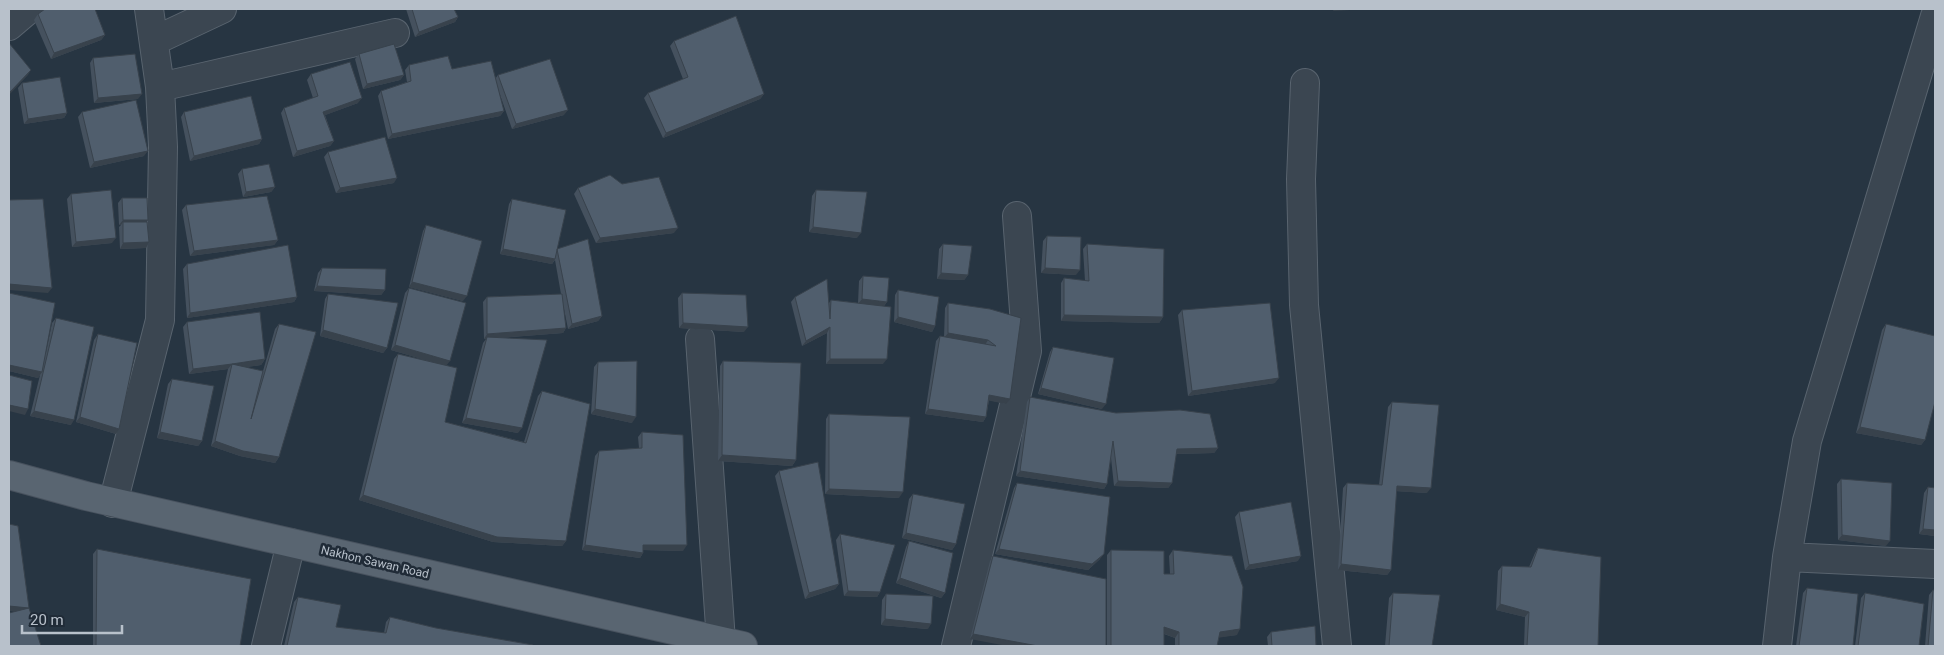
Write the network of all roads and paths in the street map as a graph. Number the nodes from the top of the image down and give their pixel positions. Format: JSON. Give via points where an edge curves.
{"nodes":[{"id":1,"x":29,"y":9,"type":"edge"},
{"id":2,"x":149,"y":9,"type":"edge"},
{"id":3,"x":222,"y":9,"type":"edge"},
{"id":4,"x":1935,"y":16,"type":"edge"},
{"id":5,"x":9,"y":26,"type":"edge"},
{"id":6,"x":395,"y":33,"type":"dead end"},
{"id":7,"x":154,"y":41,"type":"junction"},
{"id":8,"x":1305,"y":83,"type":"dead end"},
{"id":9,"x":160,"y":87,"type":"junction"},
{"id":10,"x":1017,"y":216,"type":"dead end"},
{"id":11,"x":700,"y":339,"type":"dead end"},
{"id":12,"x":9,"y":475,"type":"edge"},
{"id":13,"x":113,"y":503,"type":"junction"},
{"id":14,"x":291,"y":543,"type":"junction"},
{"id":15,"x":1787,"y":557,"type":"junction"},
{"id":16,"x":1935,"y":564,"type":"edge"},
{"id":17,"x":732,"y":644,"type":"edge"},
{"id":18,"x":266,"y":646,"type":"edge"},
{"id":19,"x":956,"y":646,"type":"edge"},
{"id":20,"x":1337,"y":646,"type":"edge"},
{"id":21,"x":1777,"y":646,"type":"edge"}],
"edges":[{"from":1,"to":5,"type":"street"},
{"from":2,"to":7,"type":"street"},
{"from":3,"to":7,"type":"street"},
{"from":4,"to":15,"type":"street","via":[[1807,441]]},
{"from":6,"to":9,"type":"street"},
{"from":7,"to":9,"type":"street"},
{"from":8,"to":20,"type":"street","via":[[1300,179],[1304,305]]},
{"from":9,"to":13,"type":"street","via":[[163,147],[160,320]]},
{"from":10,"to":19,"type":"street","via":[[1027,351]]},
{"from":11,"to":17,"type":"street"},
{"from":12,"to":13,"type":"main road","name":"Nakhon Sawan Road"},
{"from":13,"to":14,"type":"main road","name":"Nakhon Sawan Road"},
{"from":14,"to":17,"type":"main road","name":"Nakhon Sawan Road"},
{"from":14,"to":18,"type":"street"},
{"from":15,"to":16,"type":"street"},
{"from":15,"to":21,"type":"street"}]}
